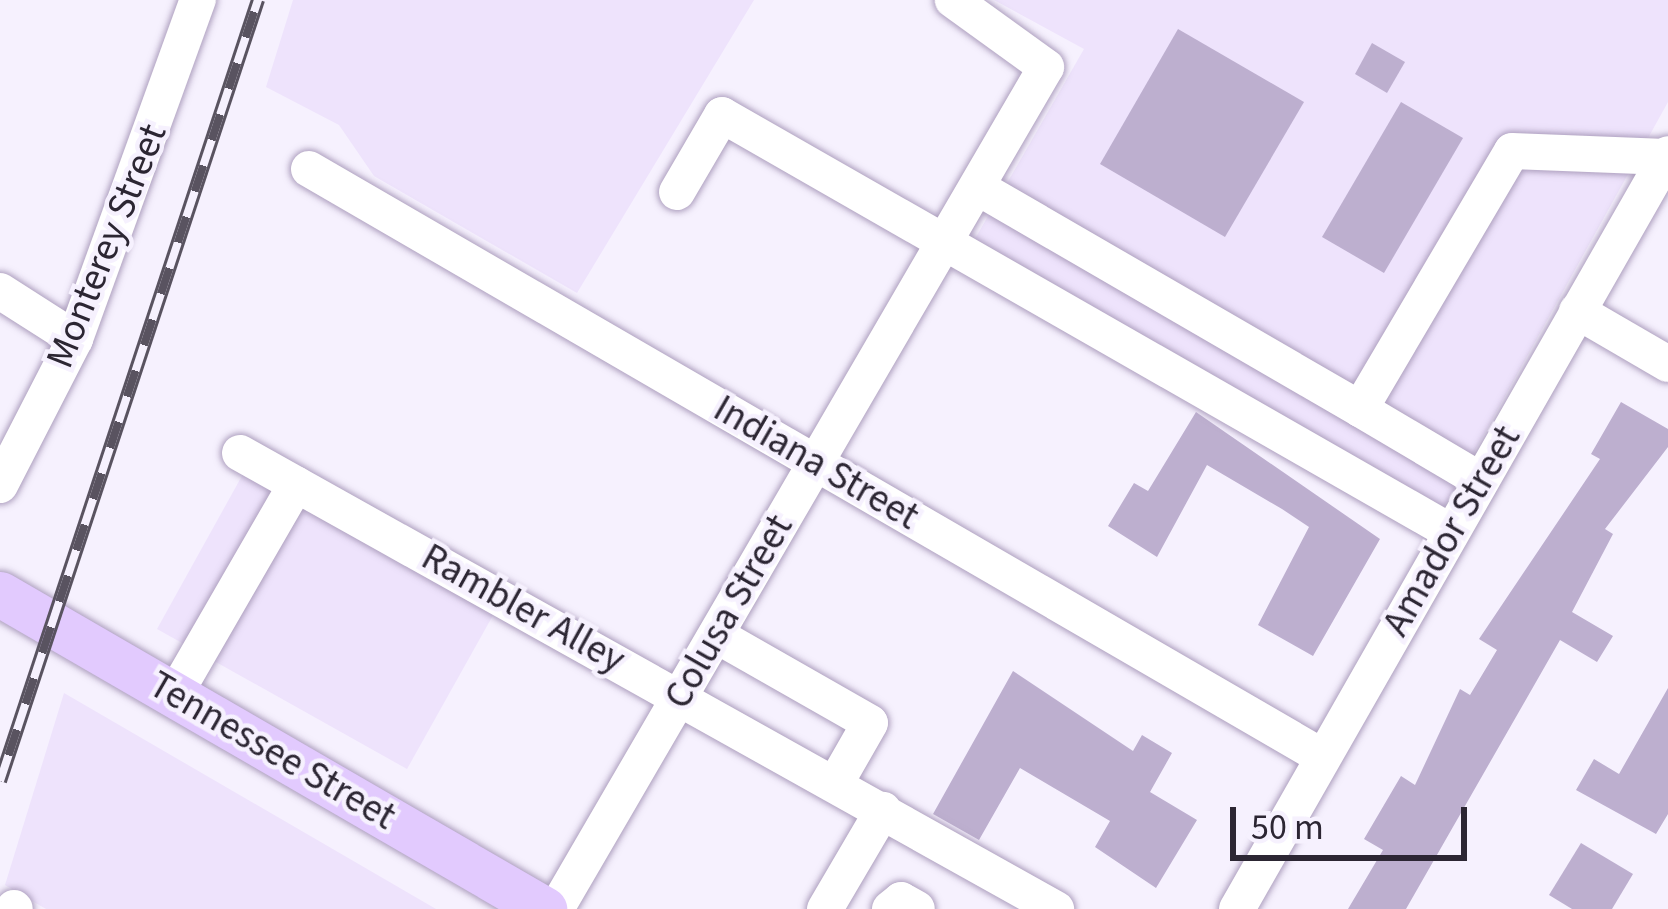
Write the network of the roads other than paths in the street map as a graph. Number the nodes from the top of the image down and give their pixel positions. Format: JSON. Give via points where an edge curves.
{"nodes":[{"id":1,"x":198,"y":0,"type":"edge"},
{"id":2,"x":953,"y":0,"type":"edge"},
{"id":3,"x":1667,"y":156,"type":"edge"},
{"id":4,"x":309,"y":170,"type":"dead end"},
{"id":5,"x":976,"y":187,"type":"junction"},
{"id":6,"x":677,"y":192,"type":"dead end"},
{"id":7,"x":943,"y":244,"type":"junction"},
{"id":8,"x":0,"y":291,"type":"edge"},
{"id":9,"x":1577,"y":311,"type":"junction"},
{"id":10,"x":75,"y":339,"type":"junction"},
{"id":11,"x":1668,"y":364,"type":"edge"},
{"id":12,"x":1360,"y":410,"type":"junction"},
{"id":13,"x":240,"y":453,"type":"dead end"},
{"id":14,"x":816,"y":463,"type":"junction"},
{"id":15,"x":1480,"y":480,"type":"junction"},
{"id":16,"x":296,"y":484,"type":"junction"},
{"id":17,"x":0,"y":485,"type":"edge"},
{"id":18,"x":1451,"y":532,"type":"junction"},
{"id":19,"x":0,"y":594,"type":"edge"},
{"id":20,"x":716,"y":635,"type":"junction"},
{"id":21,"x":175,"y":694,"type":"junction"},
{"id":22,"x":681,"y":695,"type":"junction"},
{"id":23,"x":1323,"y":757,"type":"junction"},
{"id":24,"x":835,"y":784,"type":"junction"},
{"id":25,"x":883,"y":811,"type":"junction"},
{"id":26,"x":1036,"y":904,"type":"edge"},
{"id":27,"x":544,"y":909,"type":"edge"},
{"id":28,"x":556,"y":909,"type":"edge"},
{"id":29,"x":825,"y":909,"type":"edge"},
{"id":30,"x":1237,"y":909,"type":"edge"}],
"edges":[{"from":1,"to":10,"type":"street","name":"Monterey Street"},
{"from":2,"to":5,"type":"street","name":"Colusa Street","via":[[1046,67]]},
{"from":3,"to":9,"type":"street","name":"Amador Street"},
{"from":3,"to":12,"type":"street","via":[[1512,151]]},
{"from":4,"to":14,"type":"street","name":"Indiana Street"},
{"from":5,"to":7,"type":"street","name":"Colusa Street"},
{"from":5,"to":12,"type":"street"},
{"from":6,"to":7,"type":"street","via":[[722,115]]},
{"from":7,"to":14,"type":"street","name":"Colusa Street"},
{"from":7,"to":18,"type":"street"},
{"from":8,"to":10,"type":"street"},
{"from":9,"to":11,"type":"street"},
{"from":9,"to":15,"type":"street","name":"Amador Street"},
{"from":10,"to":17,"type":"street","name":"Monterey Street"},
{"from":12,"to":15,"type":"street"},
{"from":13,"to":16,"type":"street","name":"Rambler Alley"},
{"from":14,"to":20,"type":"street","name":"Colusa Street"},
{"from":14,"to":23,"type":"street","name":"Indiana Street"},
{"from":15,"to":18,"type":"street","name":"Amador Street"},
{"from":16,"to":21,"type":"street"},
{"from":16,"to":22,"type":"street","name":"Rambler Alley"},
{"from":18,"to":23,"type":"street","name":"Amador Street"},
{"from":19,"to":21,"type":"main road","name":"Tennessee Street"},
{"from":20,"to":22,"type":"street","name":"Colusa Street"},
{"from":20,"to":24,"type":"street","via":[[870,723]]},
{"from":21,"to":27,"type":"main road","name":"Tennessee Street"},
{"from":22,"to":24,"type":"street","name":"Rambler Alley"},
{"from":22,"to":28,"type":"street","name":"Colusa Street"},
{"from":23,"to":30,"type":"street","name":"Amador Street"},
{"from":24,"to":25,"type":"street","name":"Rambler Alley"},
{"from":25,"to":26,"type":"street","name":"Rambler Alley"},
{"from":25,"to":29,"type":"street"}]}
